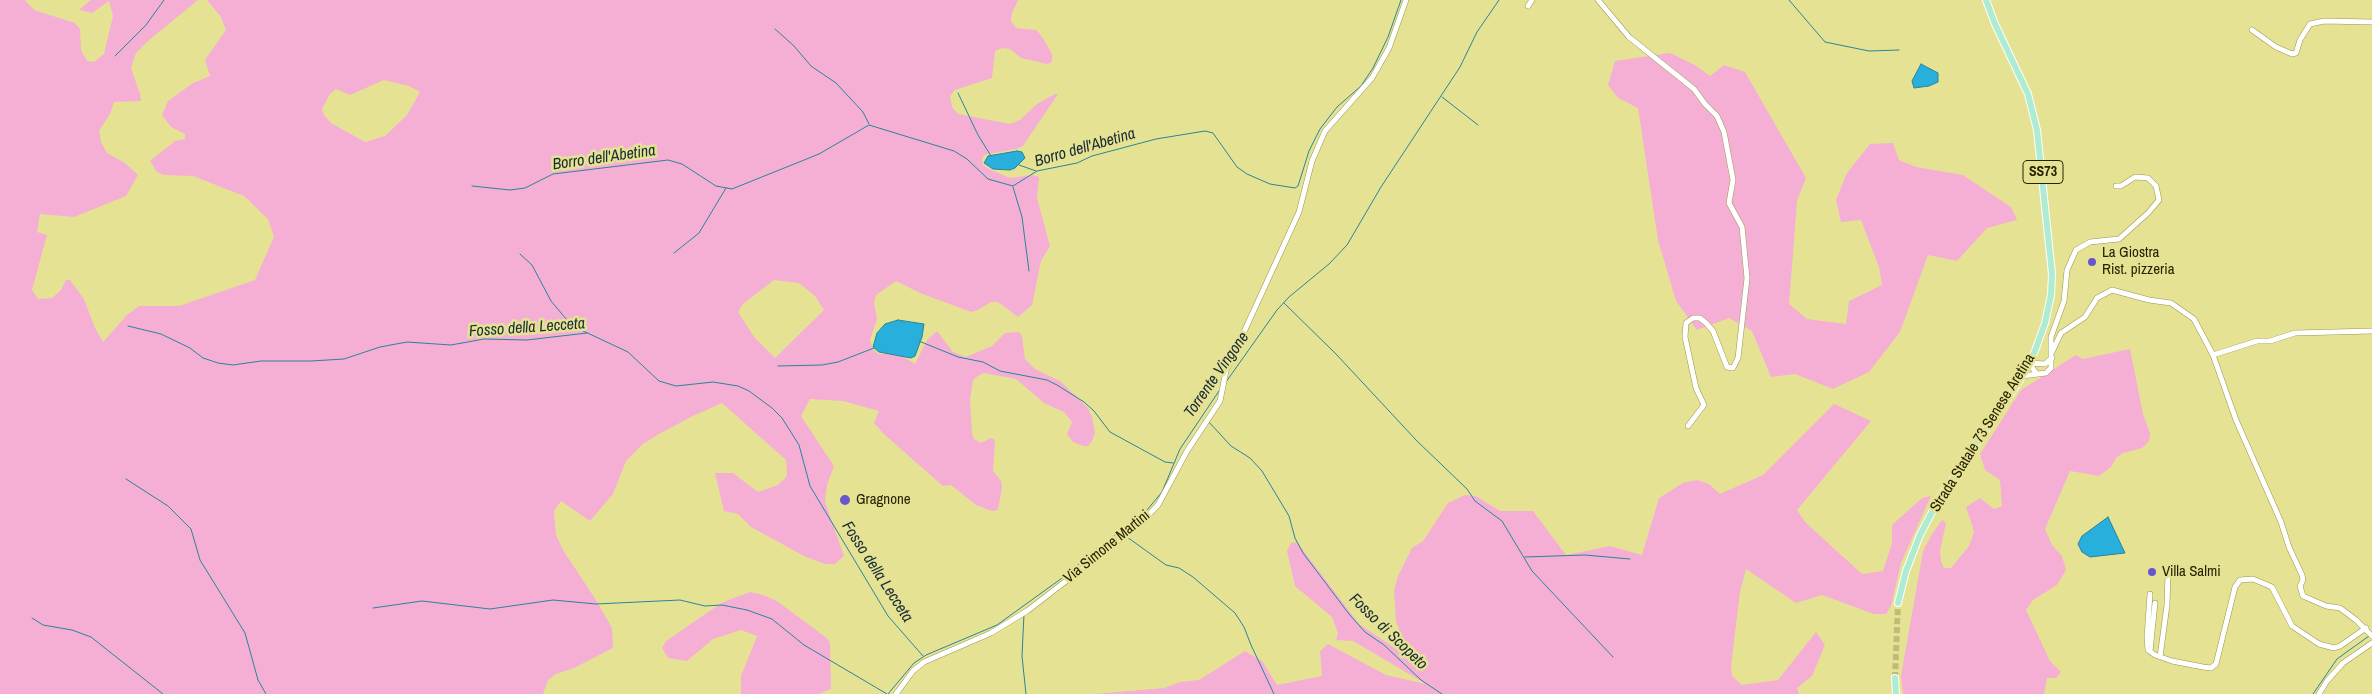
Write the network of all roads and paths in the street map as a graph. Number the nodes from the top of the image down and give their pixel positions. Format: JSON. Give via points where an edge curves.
{"nodes":[{"id":1,"x":1406,"y":0,"type":"edge"},
{"id":2,"x":1532,"y":0,"type":"edge"},
{"id":3,"x":1598,"y":0,"type":"edge"},
{"id":4,"x":1986,"y":0,"type":"edge"},
{"id":5,"x":1528,"y":6,"type":"dead end"},
{"id":6,"x":2372,"y":22,"type":"edge"},
{"id":7,"x":2252,"y":30,"type":"dead end"},
{"id":8,"x":2116,"y":186,"type":"dead end"},
{"id":9,"x":2372,"y":331,"type":"edge"},
{"id":10,"x":2035,"y":351,"type":"junction"},
{"id":11,"x":2052,"y":352,"type":"junction"},
{"id":12,"x":2213,"y":355,"type":"junction"},
{"id":13,"x":2052,"y":358,"type":"junction"},
{"id":14,"x":2029,"y":363,"type":"junction"},
{"id":15,"x":2040,"y":364,"type":"junction"},
{"id":16,"x":2036,"y":374,"type":"junction"},
{"id":17,"x":2022,"y":376,"type":"junction"},
{"id":18,"x":1688,"y":426,"type":"dead end"},
{"id":19,"x":2168,"y":574,"type":"dead end"},
{"id":20,"x":2150,"y":594,"type":"dead end"},
{"id":21,"x":1898,"y":603,"type":"tunnel mouth"},
{"id":22,"x":2155,"y":603,"type":"dead end"},
{"id":23,"x":2370,"y":631,"type":"edge"},
{"id":24,"x":2372,"y":643,"type":"edge"},
{"id":25,"x":2150,"y":652,"type":"junction"},
{"id":26,"x":2160,"y":657,"type":"junction"},
{"id":27,"x":1895,"y":678,"type":"tunnel mouth"},
{"id":28,"x":896,"y":694,"type":"edge"},
{"id":29,"x":1896,"y":694,"type":"edge"},
{"id":30,"x":2319,"y":694,"type":"edge"}],
"edges":[{"from":1,"to":28,"type":"street","name":"Via Simone Martini","via":[[1389,48],[1372,78],[1325,131],[1312,161],[1299,212],[1226,371],[1220,401],[1188,450],[1158,506],[1140,524],[1024,613],[991,632],[930,658],[916,668]]},
{"from":2,"to":5,"type":"street"},
{"from":3,"to":18,"type":"street","via":[[1629,37],[1694,89],[1717,116],[1724,132],[1733,180],[1729,203],[1742,227],[1747,278],[1738,358],[1733,368],[1727,367],[1713,331],[1700,318],[1686,323],[1685,337],[1696,388],[1704,405]]},
{"from":4,"to":10,"type":"main road","name":"Strada Statale 73 Senese Aretina","number":"SS73","via":[[2028,94],[2037,130],[2052,274],[2045,323]]},
{"from":6,"to":7,"type":"street","via":[[2324,21],[2310,24],[2296,53],[2292,54]]},
{"from":8,"to":11,"type":"street","via":[[2135,177],[2148,178],[2156,186],[2159,200],[2137,225],[2119,239],[2090,242],[2076,250],[2067,270],[2064,301],[2051,337]]},
{"from":9,"to":12,"type":"street","via":[[2295,333]]},
{"from":10,"to":14,"type":"main road","name":"Strada Statale 73 Senese Aretina","number":"SS73"},
{"from":10,"to":15,"type":"street"},
{"from":11,"to":12,"type":"street","via":[[2061,333],[2085,317],[2097,298],[2112,290],[2171,303],[2181,309],[2194,319]]},
{"from":11,"to":13,"type":"street"},
{"from":12,"to":23,"type":"street","via":[[2236,420],[2302,575],[2302,596],[2340,608]]},
{"from":13,"to":15,"type":"street"},
{"from":13,"to":16,"type":"street","via":[[2050,371]]},
{"from":14,"to":15,"type":"street"},
{"from":14,"to":16,"type":"street"},
{"from":14,"to":17,"type":"main road","name":"Strada Statale 73 Senese Aretina","number":"SS73"},
{"from":16,"to":17,"type":"street"},
{"from":17,"to":21,"type":"main road","name":"Strada Statale 73 Senese Aretina","number":"SS73","via":[[1940,498],[1920,535]]},
{"from":19,"to":26,"type":"street"},
{"from":20,"to":25,"type":"street","via":[[2147,637]]},
{"from":22,"to":25,"type":"street"},
{"from":23,"to":26,"type":"street","via":[[2334,648],[2320,644],[2292,626],[2272,587],[2246,579],[2235,586],[2216,664],[2204,668]]},
{"from":24,"to":30,"type":"street","via":[[2343,663]]},
{"from":25,"to":26,"type":"street"},
{"from":27,"to":29,"type":"main road"}]}
